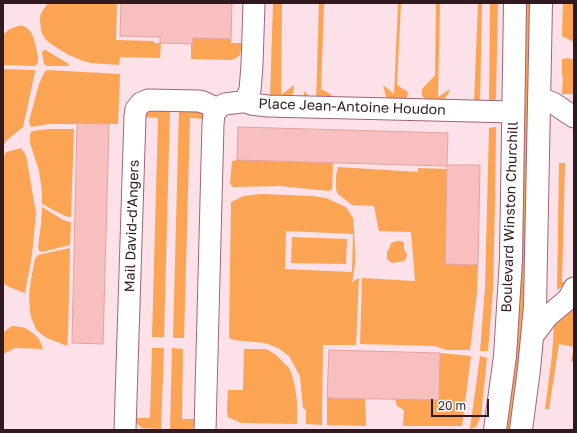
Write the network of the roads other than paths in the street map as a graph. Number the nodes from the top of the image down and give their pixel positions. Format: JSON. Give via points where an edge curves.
{"nodes":[{"id":1,"x":254,"y":3,"type":"edge"},
{"id":2,"x":515,"y":3,"type":"edge"},
{"id":3,"x":541,"y":3,"type":"edge"},
{"id":4,"x":539,"y":98,"type":"junction"},
{"id":5,"x":244,"y":101,"type":"junction"},
{"id":6,"x":218,"y":109,"type":"junction"},
{"id":7,"x":513,"y":112,"type":"junction"},
{"id":8,"x":574,"y":117,"type":"edge"},
{"id":9,"x":574,"y":288,"type":"edge"},
{"id":10,"x":532,"y":337,"type":"junction"},
{"id":11,"x":126,"y":430,"type":"edge"},
{"id":12,"x":205,"y":430,"type":"edge"},
{"id":13,"x":495,"y":430,"type":"edge"},
{"id":14,"x":522,"y":430,"type":"edge"}],
"edges":[{"from":1,"to":5,"type":"street","name":"Place Jean-Antoine Houdon","via":[[251,82],[248,96]]},
{"from":2,"to":7,"type":"main road","name":"Boulevard Winston Churchill"},
{"from":3,"to":4,"type":"main road","name":"Boulevard Winston Churchill"},
{"from":4,"to":8,"type":"street","via":[[553,103]]},
{"from":4,"to":10,"type":"main road","name":"Boulevard Winston Churchill","via":[[536,300]]},
{"from":5,"to":6,"type":"street","via":[[225,104]]},
{"from":5,"to":7,"type":"street","name":"Place Jean-Antoine Houdon","via":[[268,106]]},
{"from":6,"to":11,"type":"street","name":"Mail David-d'Angers","via":[[200,101],[148,100],[140,103],[136,109]]},
{"from":6,"to":12,"type":"street","via":[[212,124]]},
{"from":7,"to":13,"type":"main road","name":"Boulevard Winston Churchill","via":[[509,296]]},
{"from":9,"to":10,"type":"street","via":[[567,300],[548,316]]},
{"from":10,"to":14,"type":"main road","name":"Boulevard Winston Churchill"}]}
